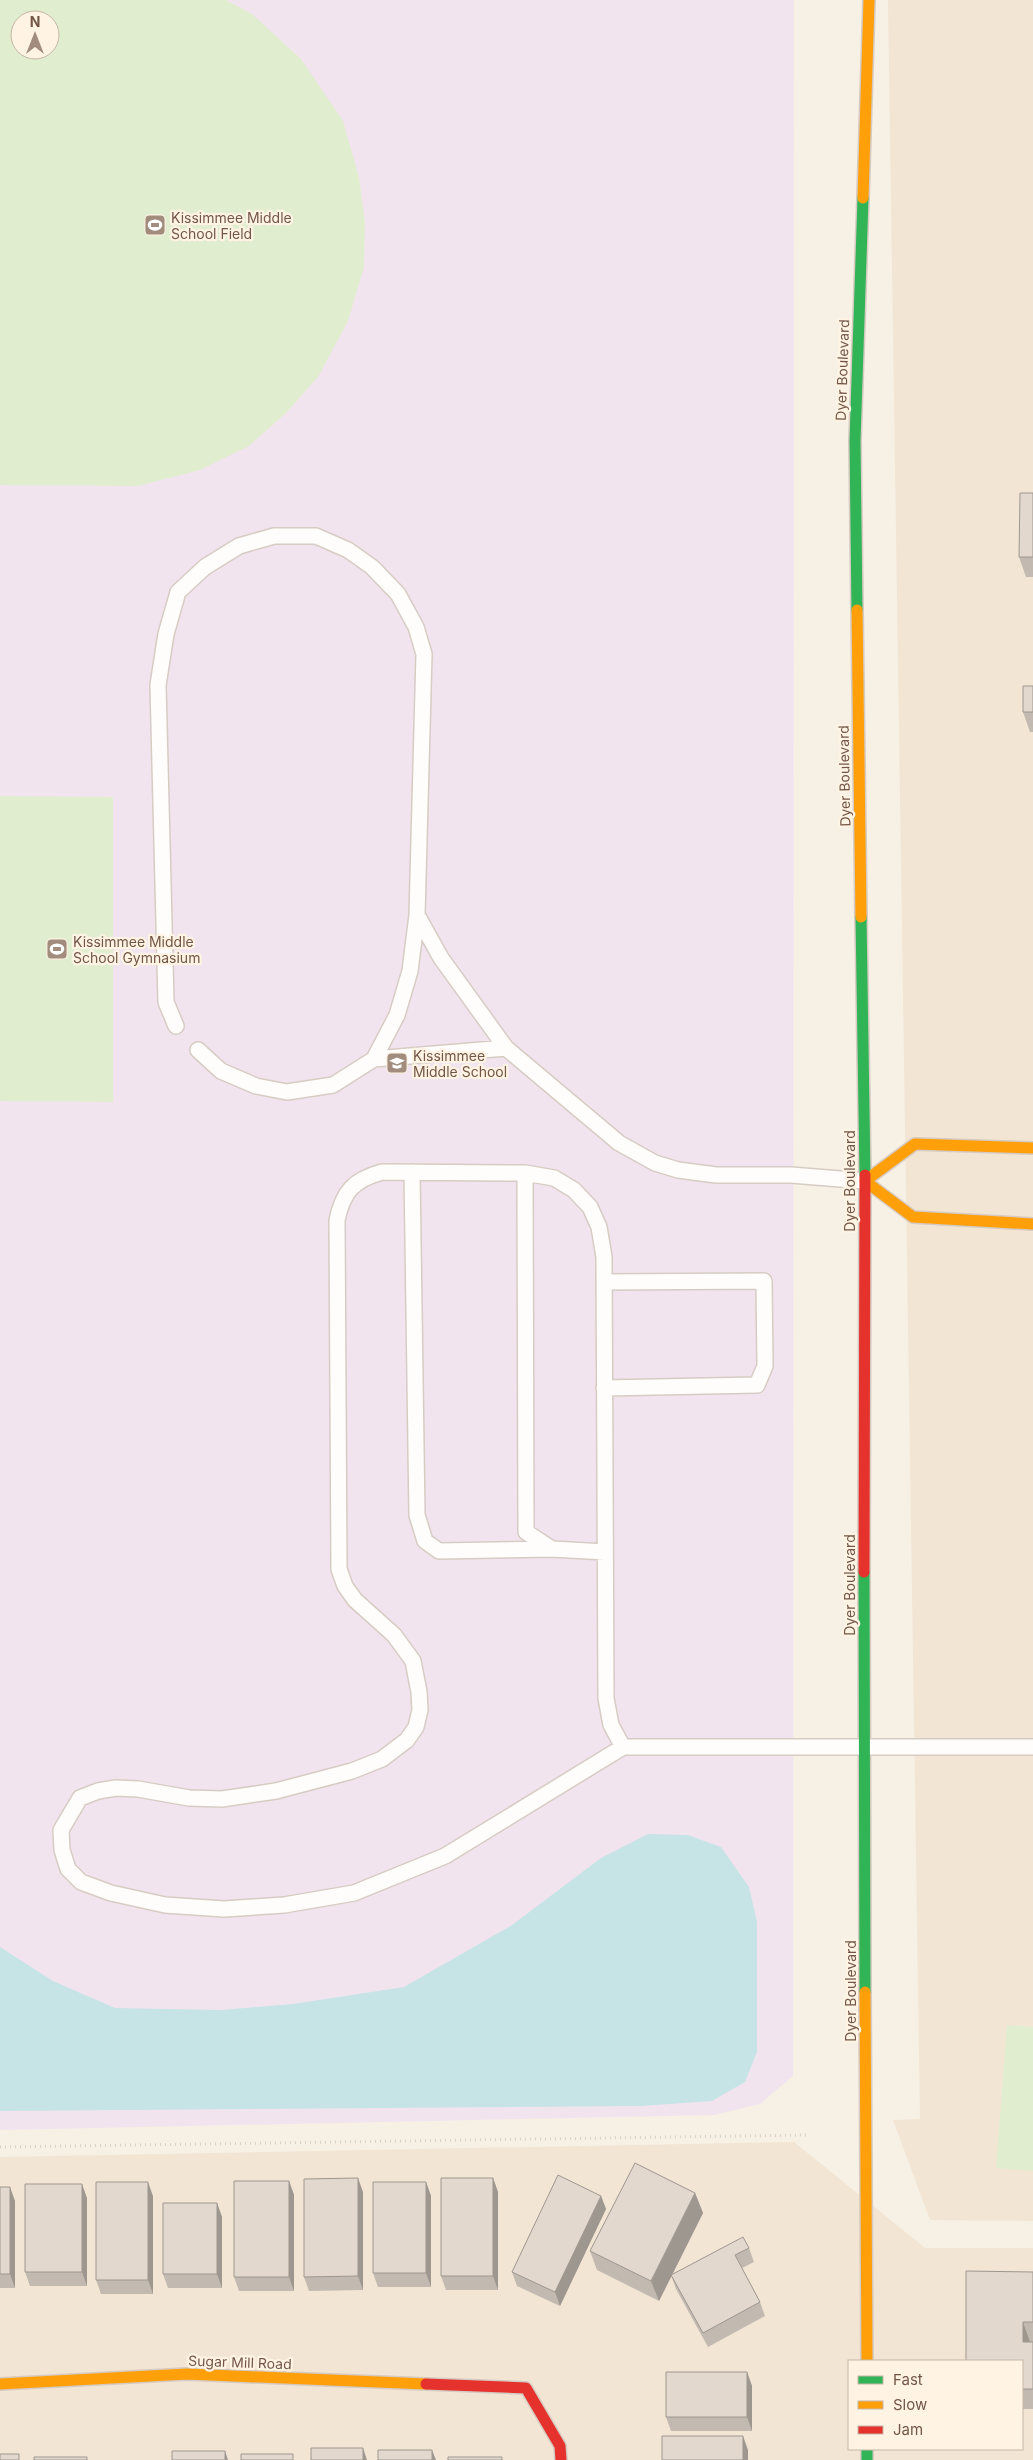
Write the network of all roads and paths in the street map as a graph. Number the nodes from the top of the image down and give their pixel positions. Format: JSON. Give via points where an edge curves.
{"nodes":[{"id":1,"x":869,"y":0,"type":"edge"},
{"id":2,"x":417,"y":915,"type":"junction"},
{"id":3,"x":176,"y":1026,"type":"dead end"},
{"id":4,"x":506,"y":1048,"type":"junction"},
{"id":5,"x":198,"y":1050,"type":"dead end"},
{"id":6,"x":374,"y":1059,"type":"junction"},
{"id":7,"x":1033,"y":1148,"type":"edge"},
{"id":8,"x":412,"y":1172,"type":"junction"},
{"id":9,"x":525,"y":1173,"type":"junction"},
{"id":10,"x":864,"y":1181,"type":"junction"},
{"id":11,"x":1033,"y":1224,"type":"edge"},
{"id":12,"x":604,"y":1282,"type":"junction"},
{"id":13,"x":604,"y":1388,"type":"junction"},
{"id":14,"x":552,"y":1549,"type":"junction"},
{"id":15,"x":605,"y":1552,"type":"junction"},
{"id":16,"x":623,"y":1747,"type":"junction"},
{"id":17,"x":863,"y":1747,"type":"junction"},
{"id":18,"x":1033,"y":1747,"type":"edge"},
{"id":19,"x":807,"y":2135,"type":"dead end"},
{"id":20,"x":0,"y":2147,"type":"edge"},
{"id":21,"x":867,"y":2360,"type":"edge"},
{"id":22,"x":0,"y":2384,"type":"edge"},
{"id":23,"x":561,"y":2460,"type":"edge"}],
"edges":[{"from":1,"to":10,"type":"main road","name":"Dyer Boulevard","via":[[854,441]]},
{"from":2,"to":3,"type":"lane","via":[[424,654],[416,627],[398,594],[372,566],[348,550],[316,536],[274,536],[239,546],[205,567],[178,592],[166,634],[158,685],[166,1002]]},
{"from":2,"to":4,"type":"lane","via":[[440,958]]},
{"from":2,"to":6,"type":"lane","via":[[410,971],[397,1016]]},
{"from":4,"to":6,"type":"lane"},
{"from":4,"to":10,"type":"lane","via":[[619,1143],[655,1163],[716,1175],[791,1175]]},
{"from":5,"to":6,"type":"lane","via":[[221,1071],[256,1086],[287,1092],[333,1085]]},
{"from":7,"to":10,"type":"main road","via":[[915,1144]]},
{"from":8,"to":9,"type":"lane"},
{"from":8,"to":14,"type":"lane","via":[[417,1515],[425,1541],[439,1551]]},
{"from":8,"to":16,"type":"lane","via":[[382,1172],[358,1182],[345,1193],[337,1220],[338,1550],[339,1569],[345,1586],[355,1600],[394,1635],[413,1661],[420,1710],[416,1727],[407,1740],[382,1759],[352,1771],[276,1791],[222,1799],[188,1798],[116,1788],[80,1798],[60,1830],[68,1869],[81,1882],[111,1893],[165,1905],[224,1909],[284,1905],[354,1893],[445,1856]]},
{"from":9,"to":12,"type":"lane","via":[[554,1178],[574,1190],[590,1207],[599,1227]]},
{"from":9,"to":14,"type":"lane","via":[[526,1532]]},
{"from":10,"to":11,"type":"main road","via":[[914,1217]]},
{"from":10,"to":17,"type":"main road","name":"Dyer Boulevard"},
{"from":12,"to":13,"type":"lane"},
{"from":12,"to":13,"type":"lane","via":[[764,1281],[765,1366],[757,1385]]},
{"from":13,"to":15,"type":"lane"},
{"from":14,"to":15,"type":"lane"},
{"from":15,"to":16,"type":"lane","via":[[606,1698],[611,1725]]},
{"from":16,"to":17,"type":"lane"},
{"from":17,"to":18,"type":"lane"},
{"from":17,"to":21,"type":"main road","name":"Dyer Boulevard"},
{"from":19,"to":20,"type":"path"},
{"from":22,"to":23,"type":"main road","name":"Sugar Mill Road","via":[[187,2374],[526,2388],[560,2446]]}]}
